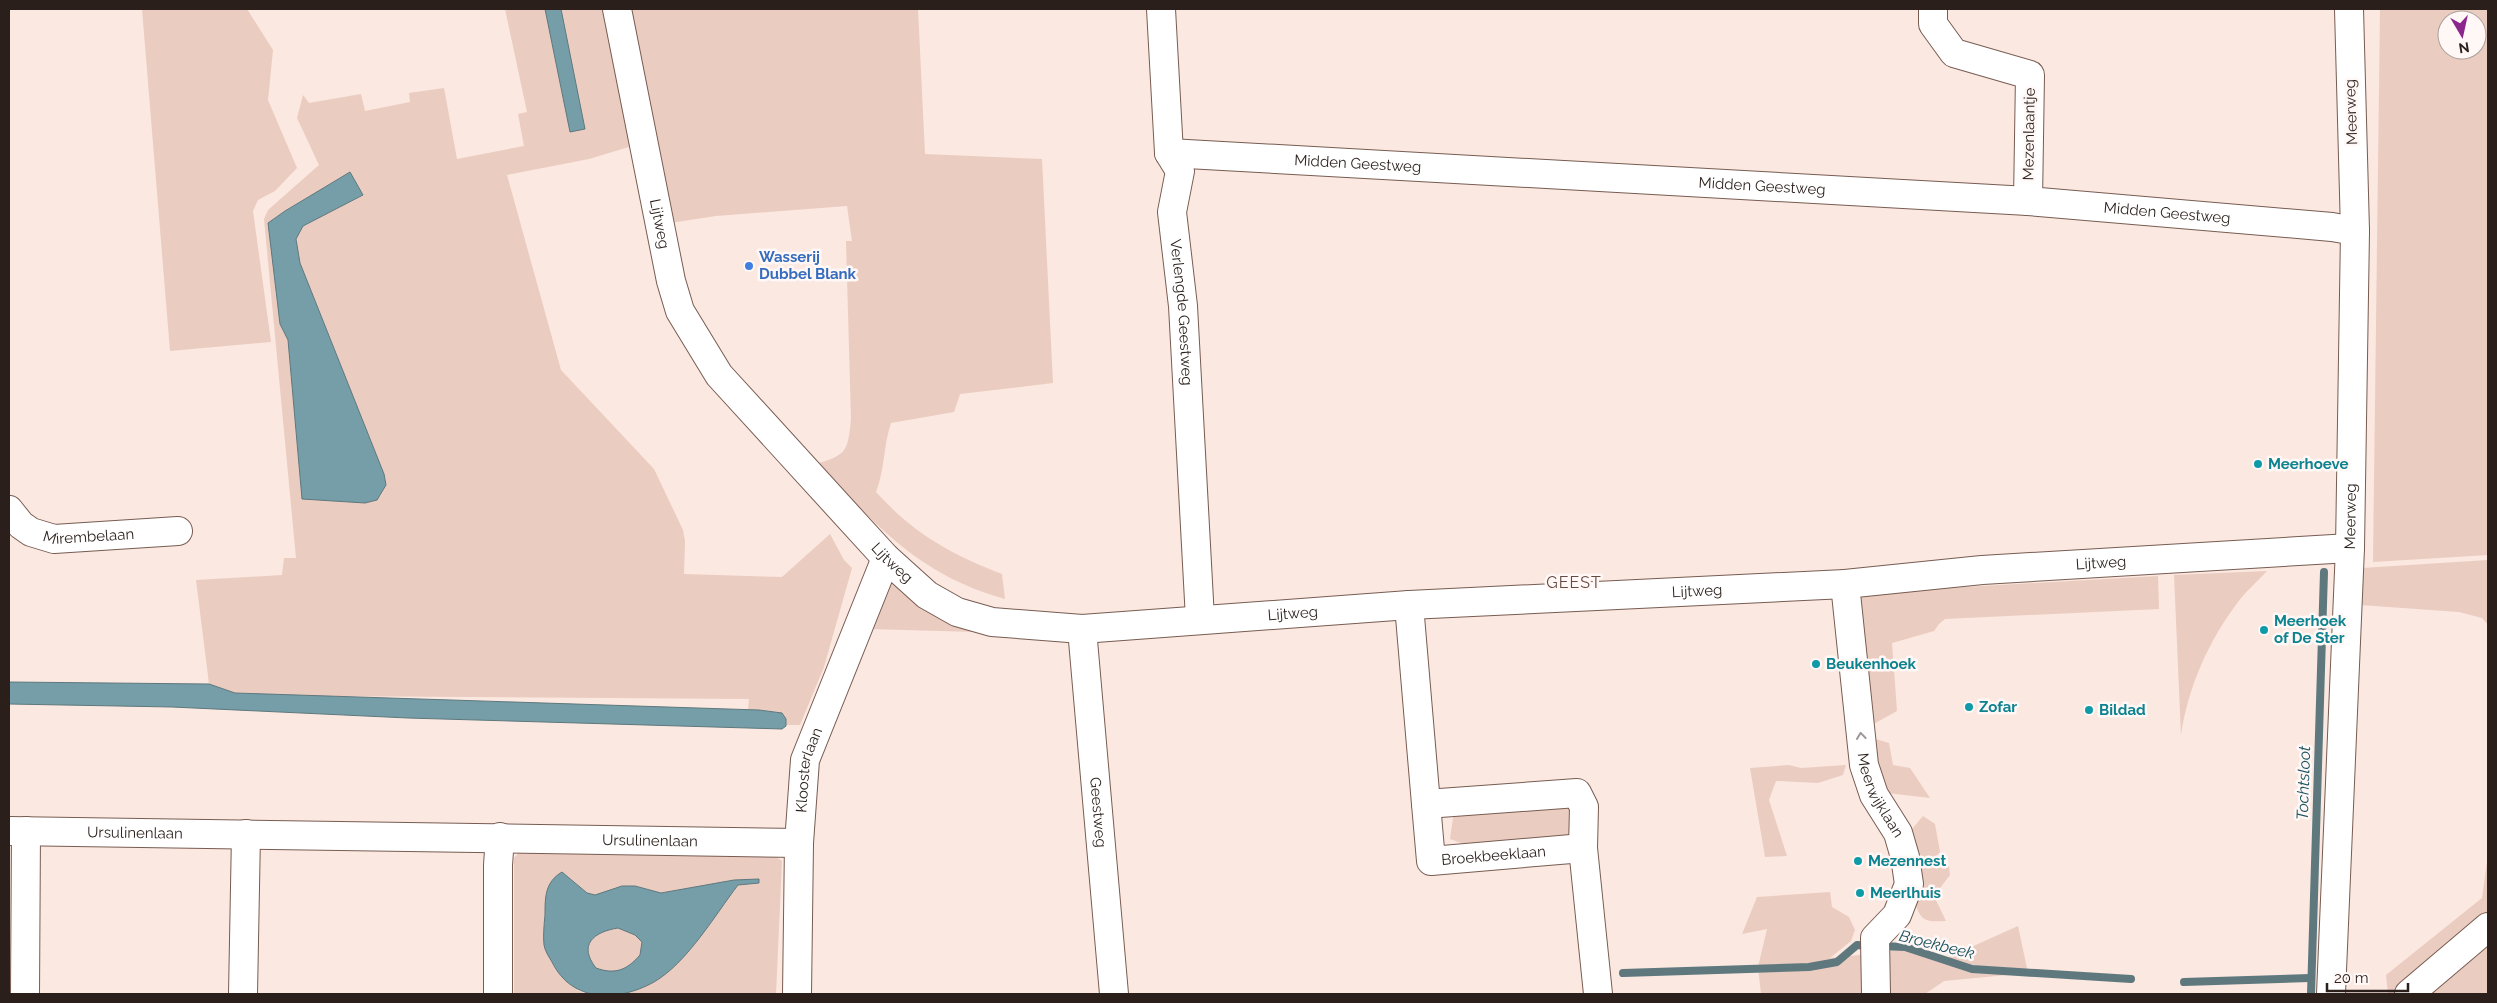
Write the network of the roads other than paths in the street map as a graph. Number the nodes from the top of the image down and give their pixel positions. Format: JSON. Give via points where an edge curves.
{"nodes":[{"id":1,"x":617,"y":9,"type":"edge"},
{"id":2,"x":1160,"y":9,"type":"edge"},
{"id":3,"x":1933,"y":9,"type":"edge"},
{"id":4,"x":2349,"y":9,"type":"edge"},
{"id":5,"x":1169,"y":153,"type":"junction"},
{"id":6,"x":2028,"y":202,"type":"junction"},
{"id":7,"x":2355,"y":231,"type":"junction"},
{"id":8,"x":9,"y":510,"type":"edge"},
{"id":9,"x":178,"y":531,"type":"dead end"},
{"id":10,"x":2350,"y":548,"type":"junction"},
{"id":11,"x":886,"y":558,"type":"junction"},
{"id":12,"x":1845,"y":584,"type":"junction"},
{"id":13,"x":1409,"y":605,"type":"junction"},
{"id":14,"x":1200,"y":619,"type":"junction"},
{"id":15,"x":1082,"y":629,"type":"junction"},
{"id":16,"x":1426,"y":804,"type":"junction"},
{"id":17,"x":17,"y":831,"type":"edge"},
{"id":18,"x":246,"y":834,"type":"junction"},
{"id":19,"x":500,"y":837,"type":"junction"},
{"id":20,"x":799,"y":843,"type":"junction"},
{"id":21,"x":1583,"y":848,"type":"junction"},
{"id":22,"x":2488,"y":927,"type":"edge"},
{"id":23,"x":25,"y":994,"type":"edge"},
{"id":24,"x":243,"y":994,"type":"edge"},
{"id":25,"x":498,"y":994,"type":"edge"},
{"id":26,"x":797,"y":994,"type":"edge"},
{"id":27,"x":1114,"y":994,"type":"edge"},
{"id":28,"x":1598,"y":994,"type":"edge"},
{"id":29,"x":1876,"y":994,"type":"edge"},
{"id":30,"x":2331,"y":994,"type":"edge"},
{"id":31,"x":2408,"y":994,"type":"edge"}],
"edges":[{"from":1,"to":11,"type":"street","name":"Lijtweg","via":[[645,160],[680,311],[719,376]]},
{"from":2,"to":5,"type":"street","name":"Verlengde Geestweg"},
{"from":3,"to":6,"type":"street","name":"Mezenlaantje","via":[[1933,24],[1954,53],[2030,76]]},
{"from":4,"to":7,"type":"street","name":"Meerweg"},
{"from":5,"to":6,"type":"street","name":"Midden Geestweg"},
{"from":5,"to":14,"type":"street","name":"Verlengde Geestweg","via":[[1180,171],[1172,212],[1183,306]]},
{"from":6,"to":7,"type":"street","name":"Midden Geestweg"},
{"from":7,"to":10,"type":"street","name":"Meerweg"},
{"from":8,"to":9,"type":"street","name":"Mirembelaan","via":[[31,532],[54,539]]},
{"from":10,"to":12,"type":"street","name":"Lijtweg","via":[[1982,570]]},
{"from":10,"to":30,"type":"street","name":"Meerweg"},
{"from":11,"to":15,"type":"street","name":"Lijtweg","via":[[927,595],[957,612],[992,622]]},
{"from":11,"to":20,"type":"street","name":"Kloosterlaan","via":[[805,760]]},
{"from":12,"to":13,"type":"street","name":"Lijtweg"},
{"from":29,"to":12,"type":"street","name":"Meerwijklaan","one_way":true,"via":[[1875,947],[1897,916],[1910,884],[1898,832],[1874,795],[1864,765]]},
{"from":13,"to":14,"type":"street","name":"Lijtweg"},
{"from":13,"to":16,"type":"street","name":"Broekbeeklaan"},
{"from":14,"to":15,"type":"street","name":"Lijtweg"},
{"from":15,"to":27,"type":"street","name":"Geestweg"},
{"from":16,"to":21,"type":"street","via":[[1577,793],[1584,807]]},
{"from":16,"to":21,"type":"street","name":"Broekbeeklaan","via":[[1431,861]]},
{"from":17,"to":18,"type":"street","name":"Ursulinenlaan"},
{"from":17,"to":23,"type":"street","name":"Ursulinenlaan"},
{"from":18,"to":19,"type":"street","name":"Ursulinenlaan"},
{"from":18,"to":24,"type":"street"},
{"from":19,"to":20,"type":"street","name":"Ursulinenlaan"},
{"from":19,"to":25,"type":"street"},
{"from":20,"to":26,"type":"street","name":"Kloosterlaan"},
{"from":21,"to":28,"type":"street"},
{"from":22,"to":31,"type":"street"}]}
